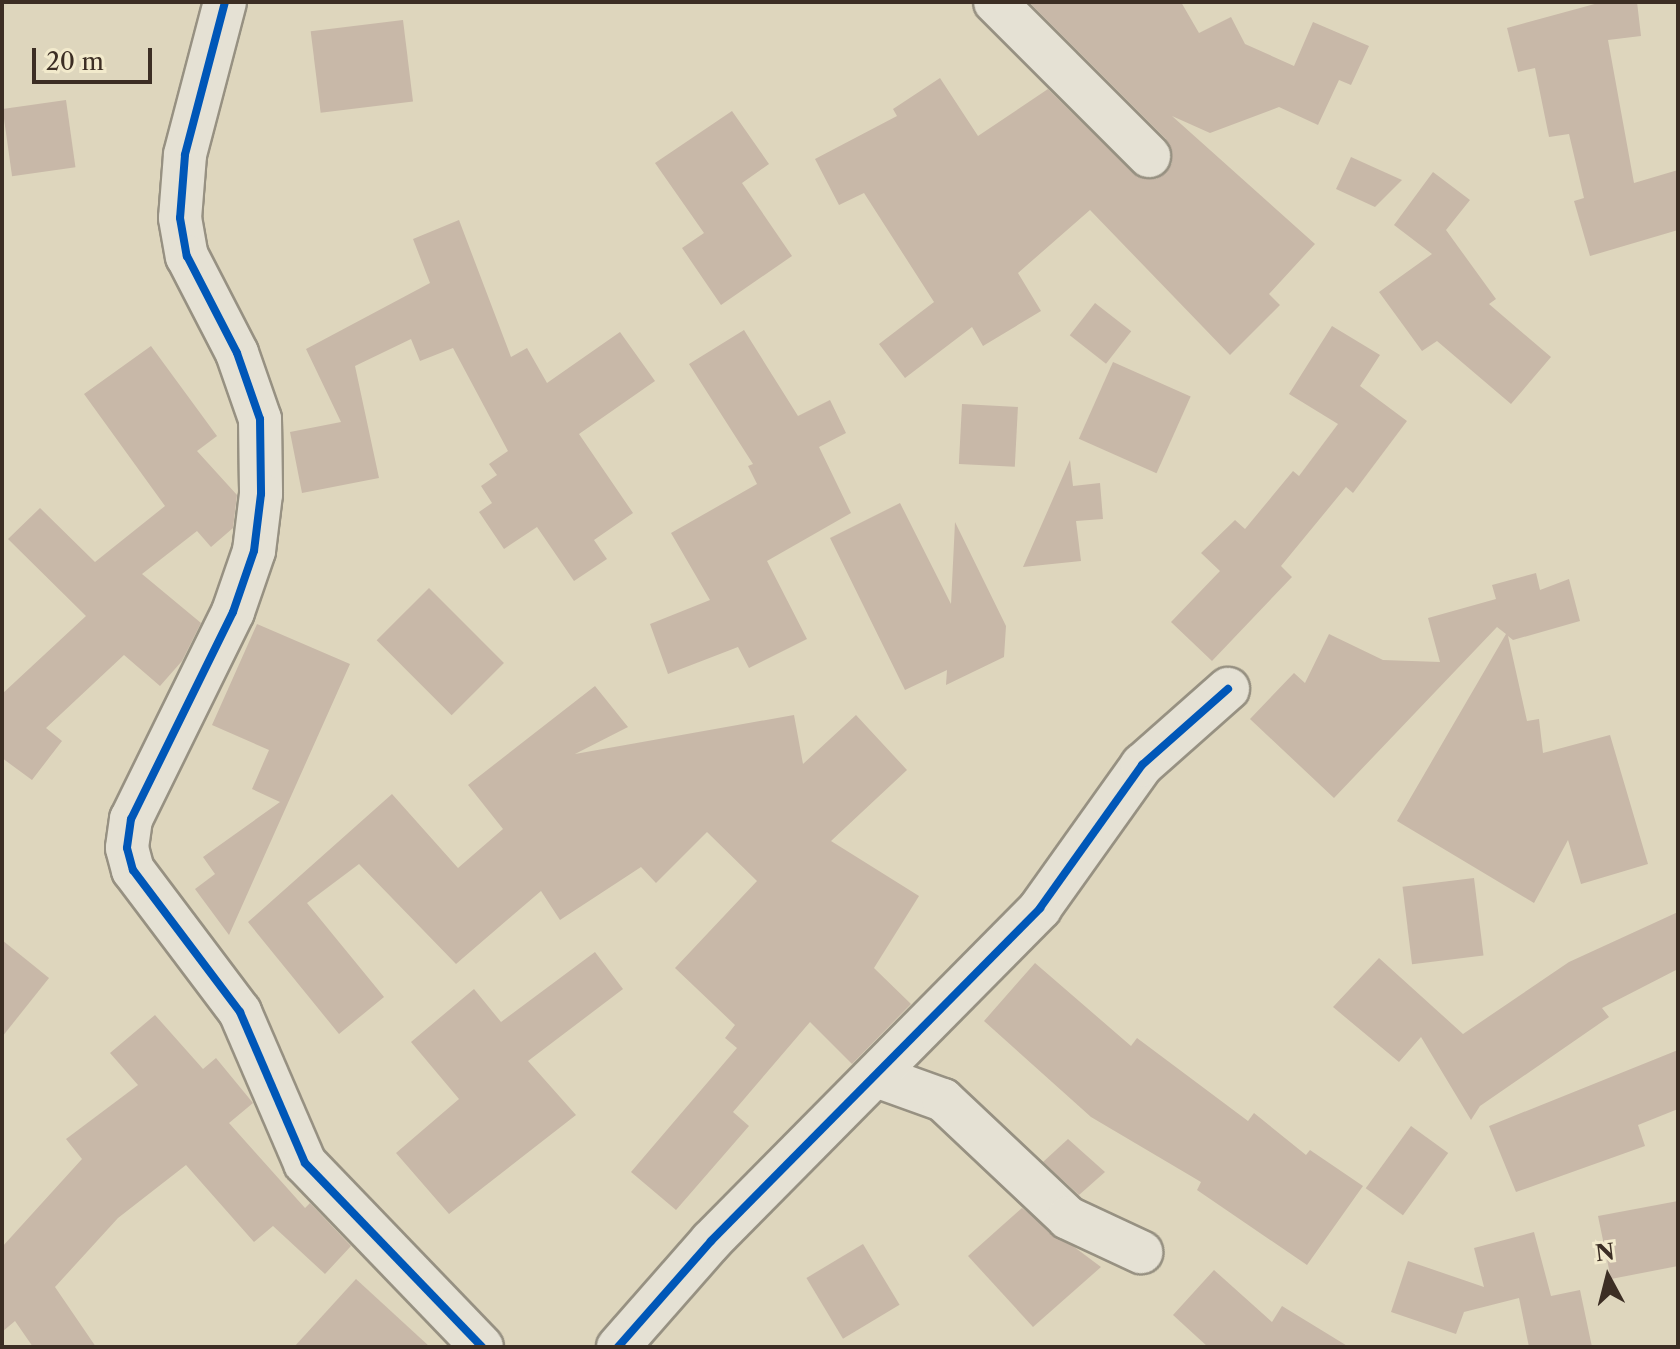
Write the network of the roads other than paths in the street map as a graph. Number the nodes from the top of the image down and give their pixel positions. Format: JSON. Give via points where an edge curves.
{"nodes":[{"id":1,"x":225,"y":2,"type":"edge"},
{"id":2,"x":995,"y":2,"type":"edge"},
{"id":3,"x":1149,"y":156,"type":"dead end"},
{"id":4,"x":1228,"y":689,"type":"dead end"},
{"id":5,"x":879,"y":1077,"type":"junction"},
{"id":6,"x":1141,"y":1252,"type":"dead end"},
{"id":7,"x":482,"y":1347,"type":"edge"},
{"id":8,"x":618,"y":1347,"type":"edge"}],
"edges":[{"from":1,"to":7,"type":"street","via":[[185,155],[180,218],[187,256],[237,353],[260,419],[261,494],[254,551],[233,612],[131,819],[127,848],[133,870],[240,1012],[305,1163]]},
{"from":2,"to":3,"type":"street"},
{"from":4,"to":5,"type":"street","via":[[1142,765],[1040,908]]},
{"from":5,"to":6,"type":"street","via":[[943,1100],[1068,1218]]},
{"from":5,"to":8,"type":"street","via":[[711,1241]]}]}
